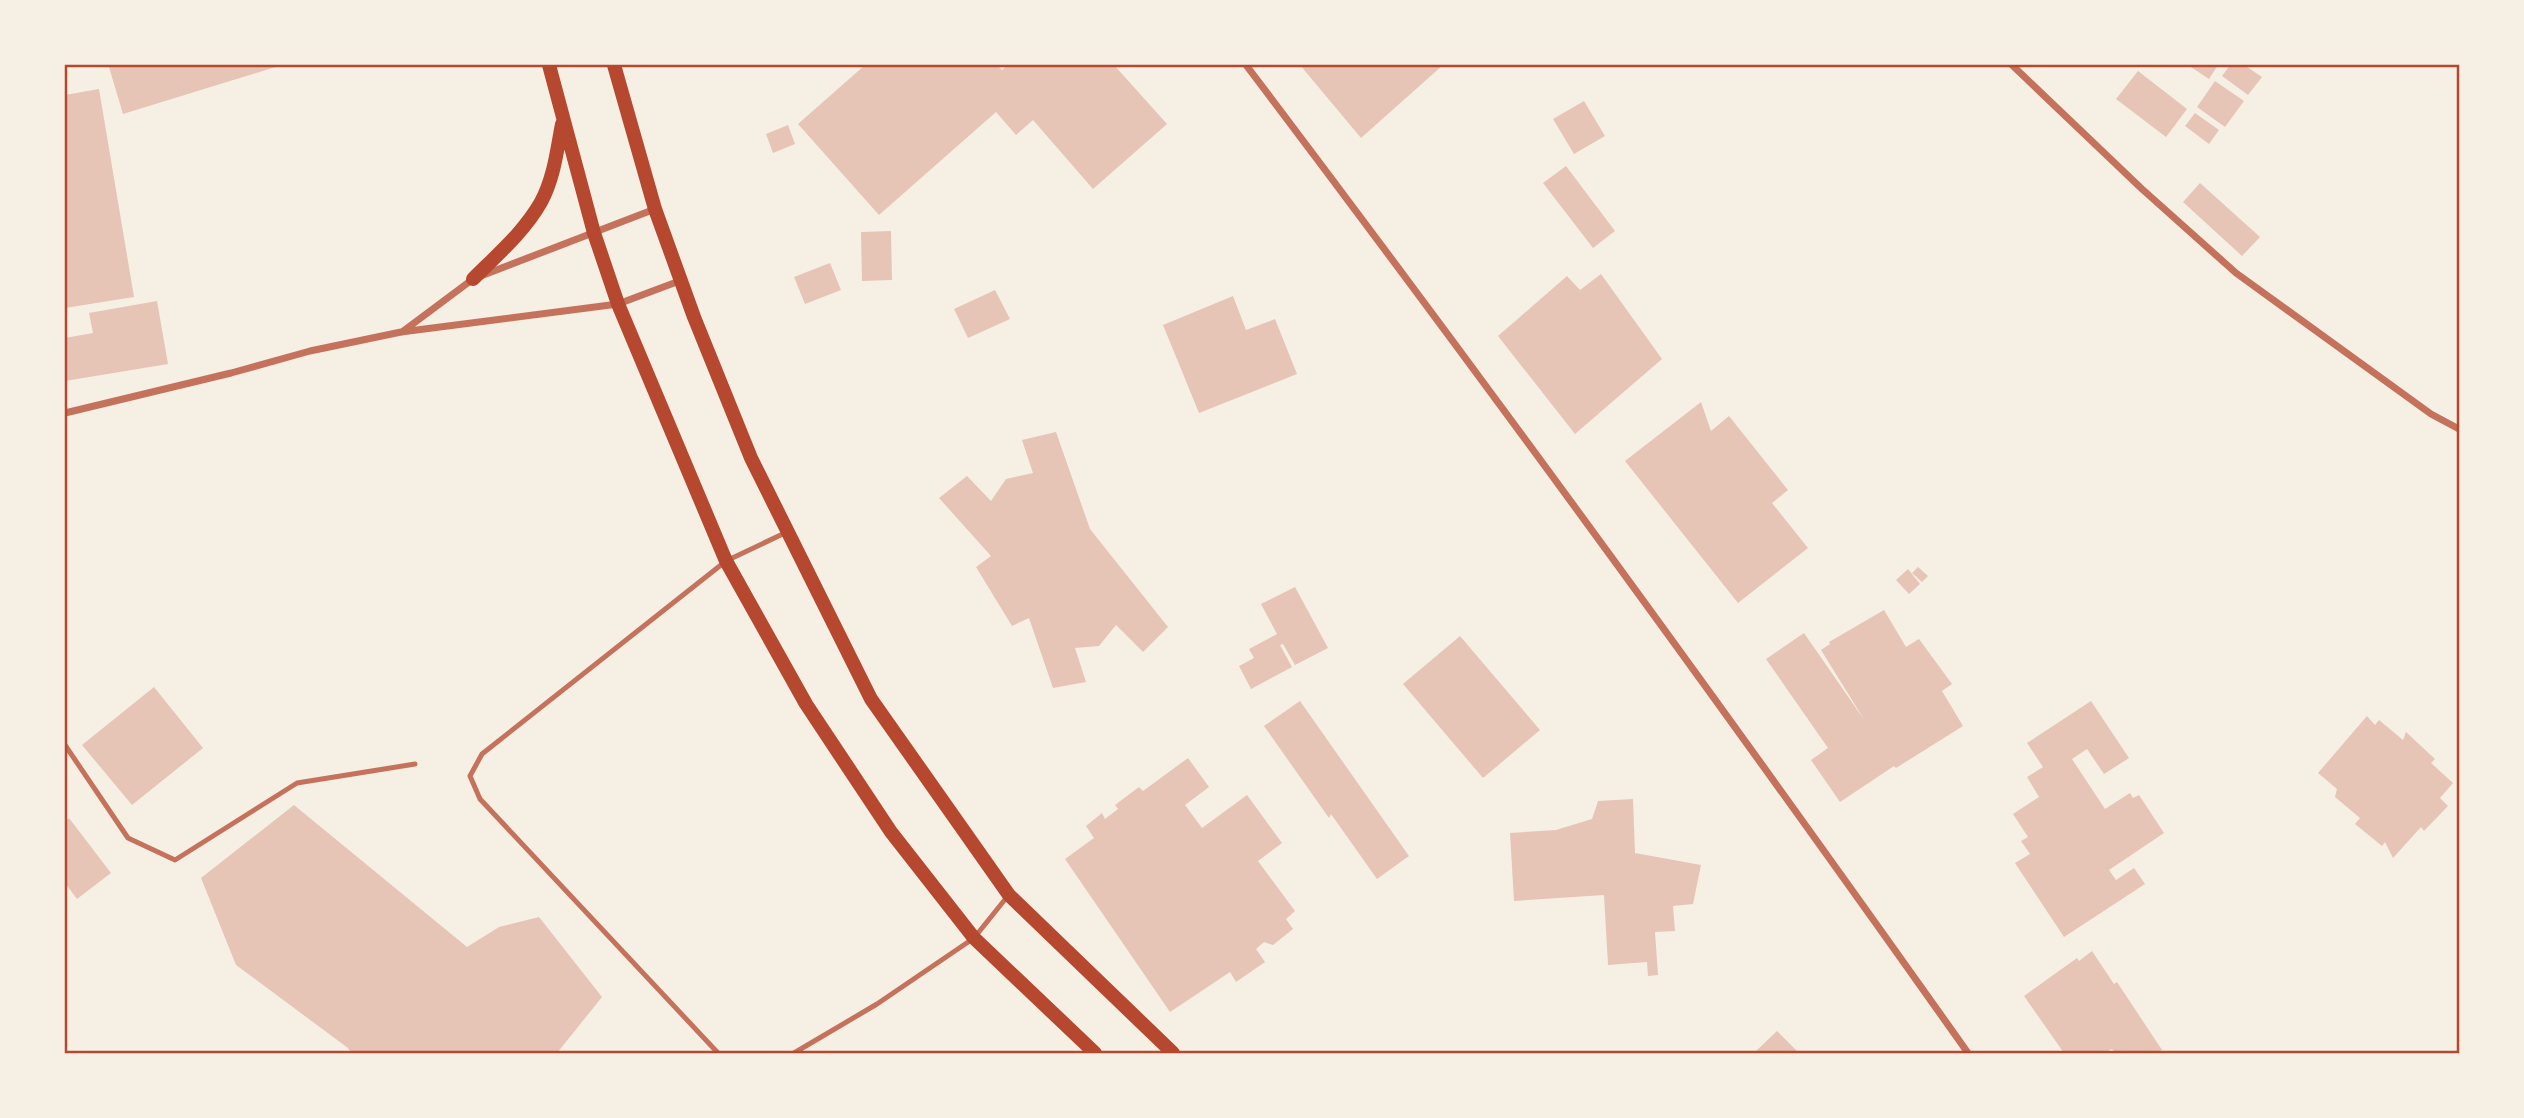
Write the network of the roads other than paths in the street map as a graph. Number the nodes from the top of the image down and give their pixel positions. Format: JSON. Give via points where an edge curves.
{"nodes":[{"id":1,"x":549,"y":65,"type":"edge"},
{"id":2,"x":614,"y":65,"type":"edge"},
{"id":3,"x":1246,"y":65,"type":"edge"},
{"id":4,"x":2012,"y":65,"type":"edge"},
{"id":5,"x":562,"y":119,"type":"junction"},
{"id":6,"x":655,"y":209,"type":"junction"},
{"id":7,"x":594,"y":233,"type":"junction"},
{"id":8,"x":473,"y":279,"type":"junction"},
{"id":9,"x":682,"y":280,"type":"junction"},
{"id":10,"x":618,"y":304,"type":"junction"},
{"id":11,"x":401,"y":332,"type":"junction"},
{"id":12,"x":65,"y":412,"type":"edge"},
{"id":13,"x":2459,"y":429,"type":"edge"},
{"id":14,"x":788,"y":531,"type":"junction"},
{"id":15,"x":726,"y":561,"type":"junction"},
{"id":16,"x":65,"y":745,"type":"edge"},
{"id":17,"x":415,"y":765,"type":"dead end"},
{"id":18,"x":1009,"y":895,"type":"junction"},
{"id":19,"x":974,"y":938,"type":"junction"},
{"id":20,"x":718,"y":1053,"type":"edge"},
{"id":21,"x":794,"y":1053,"type":"edge"},
{"id":22,"x":1095,"y":1053,"type":"edge"},
{"id":23,"x":1174,"y":1053,"type":"edge"},
{"id":24,"x":1968,"y":1053,"type":"edge"}],
"edges":[{"from":1,"to":5,"type":"main road"},
{"from":2,"to":6,"type":"main road"},
{"from":3,"to":24,"type":"street","via":[[1390,255]]},
{"from":4,"to":13,"type":"street","via":[[2236,273],[2431,414]]},
{"from":5,"to":7,"type":"main road"},
{"from":5,"to":8,"type":"main road","via":[[555,165],[541,202],[510,243]]},
{"from":6,"to":7,"type":"street"},
{"from":6,"to":9,"type":"main road"},
{"from":7,"to":8,"type":"street"},
{"from":7,"to":10,"type":"main road"},
{"from":8,"to":11,"type":"street"},
{"from":9,"to":10,"type":"street"},
{"from":9,"to":14,"type":"main road","via":[[751,458]]},
{"from":10,"to":11,"type":"street"},
{"from":10,"to":15,"type":"main road"},
{"from":11,"to":12,"type":"street"},
{"from":14,"to":15,"type":"lane"},
{"from":14,"to":18,"type":"main road","via":[[871,699]]},
{"from":15,"to":19,"type":"main road","via":[[806,704],[891,832]]},
{"from":15,"to":20,"type":"lane","via":[[482,754],[470,776],[480,799]]},
{"from":16,"to":17,"type":"lane","via":[[128,838],[175,860],[297,783]]},
{"from":18,"to":19,"type":"lane"},
{"from":18,"to":23,"type":"main road"},
{"from":19,"to":21,"type":"lane"},
{"from":19,"to":22,"type":"main road"}]}
